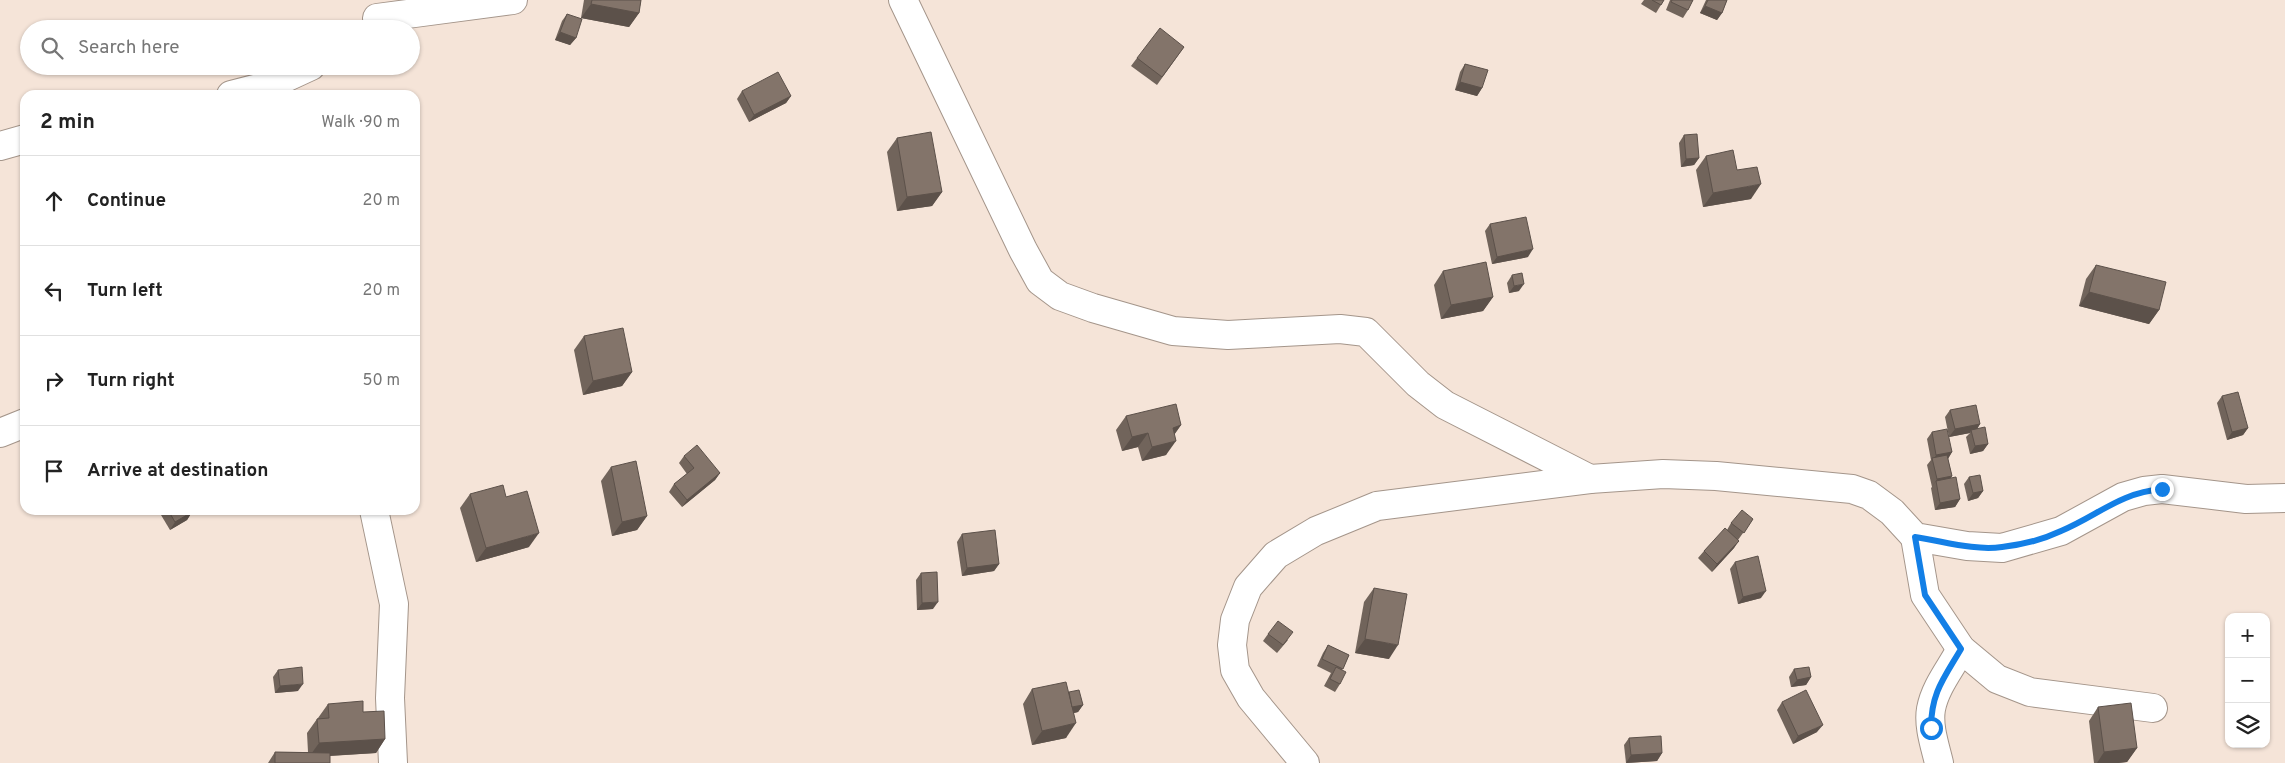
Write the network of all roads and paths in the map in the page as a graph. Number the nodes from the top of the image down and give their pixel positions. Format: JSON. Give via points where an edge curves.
{"nodes":[{"id":1,"x":513,"y":0,"type":"edge"},
{"id":2,"x":903,"y":0,"type":"edge"},
{"id":3,"x":377,"y":16,"type":"edge"},
{"id":4,"x":292,"y":75,"type":"edge"},
{"id":5,"x":304,"y":75,"type":"edge"},
{"id":6,"x":250,"y":90,"type":"edge"},
{"id":7,"x":295,"y":90,"type":"edge"},
{"id":8,"x":20,"y":140,"type":"edge"},
{"id":9,"x":0,"y":146,"type":"edge"},
{"id":10,"x":20,"y":425,"type":"edge"},
{"id":11,"x":0,"y":433,"type":"edge"},
{"id":12,"x":1590,"y":479,"type":"junction"},
{"id":13,"x":2285,"y":498,"type":"edge"},
{"id":14,"x":375,"y":515,"type":"edge"},
{"id":15,"x":1915,"y":537,"type":"junction"},
{"id":16,"x":1961,"y":649,"type":"junction"},
{"id":17,"x":2153,"y":708,"type":"dead end"},
{"id":18,"x":393,"y":763,"type":"edge"},
{"id":19,"x":1305,"y":763,"type":"edge"},
{"id":20,"x":1939,"y":763,"type":"edge"}],
"edges":[{"from":1,"to":3,"type":"street"},
{"from":2,"to":12,"type":"street","via":[[1023,250],[1040,281],[1060,296],[1173,331],[1228,334],[1340,328],[1366,332],[1418,384],[1445,405]]},
{"from":4,"to":6,"type":"street"},
{"from":5,"to":7,"type":"street"},
{"from":8,"to":9,"type":"street"},
{"from":10,"to":11,"type":"street"},
{"from":12,"to":15,"type":"street","via":[[1663,474],[1716,476],[1852,489],[1869,495],[1892,512]]},
{"from":12,"to":19,"type":"street","via":[[1377,506],[1316,531],[1276,555],[1248,587],[1235,620],[1232,645],[1235,670],[1251,698]]},
{"from":13,"to":15,"type":"street","via":[[2246,499],[2162,489],[2123,497],[2061,531],[2002,548]]},
{"from":14,"to":18,"type":"street","via":[[394,604],[390,698]]},
{"from":15,"to":16,"type":"street","via":[[1925,595]]},
{"from":16,"to":17,"type":"street","via":[[1997,680],[2030,692]]},
{"from":16,"to":20,"type":"street","via":[[1937,691],[1931,709],[1931,728]]}]}
